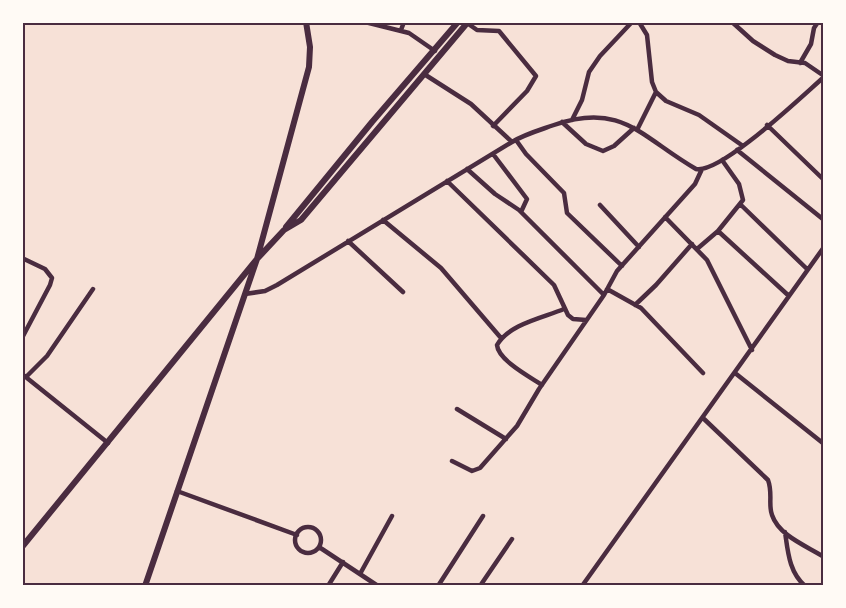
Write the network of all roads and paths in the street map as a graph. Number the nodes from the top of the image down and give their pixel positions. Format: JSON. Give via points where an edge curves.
{"nodes":[{"id":1,"x":306,"y":22,"type":"edge"},
{"id":2,"x":365,"y":22,"type":"edge"},
{"id":3,"x":404,"y":22,"type":"edge"},
{"id":4,"x":458,"y":22,"type":"edge"},
{"id":5,"x":623,"y":22,"type":"edge"},
{"id":6,"x":639,"y":22,"type":"edge"},
{"id":7,"x":732,"y":22,"type":"edge"},
{"id":8,"x":818,"y":22,"type":"edge"},
{"id":9,"x":467,"y":23,"type":"edge"},
{"id":10,"x":630,"y":24,"type":"edge"},
{"id":11,"x":401,"y":30,"type":"junction"},
{"id":12,"x":435,"y":51,"type":"junction"},
{"id":13,"x":800,"y":63,"type":"junction"},
{"id":14,"x":424,"y":74,"type":"junction"},
{"id":15,"x":824,"y":77,"type":"edge"},
{"id":16,"x":656,"y":92,"type":"junction"},
{"id":17,"x":572,"y":120,"type":"junction"},
{"id":18,"x":562,"y":122,"type":"junction"},
{"id":19,"x":767,"y":125,"type":"junction"},
{"id":20,"x":493,"y":126,"type":"junction"},
{"id":21,"x":635,"y":129,"type":"junction"},
{"id":22,"x":514,"y":141,"type":"junction"},
{"id":23,"x":743,"y":146,"type":"junction"},
{"id":24,"x":737,"y":150,"type":"junction"},
{"id":25,"x":493,"y":154,"type":"junction"},
{"id":26,"x":722,"y":160,"type":"junction"},
{"id":27,"x":467,"y":169,"type":"junction"},
{"id":28,"x":702,"y":169,"type":"junction"},
{"id":29,"x":824,"y":180,"type":"edge"},
{"id":30,"x":447,"y":181,"type":"junction"},
{"id":31,"x":740,"y":204,"type":"junction"},
{"id":32,"x":600,"y":205,"type":"dead end"},
{"id":33,"x":522,"y":212,"type":"junction"},
{"id":34,"x":665,"y":217,"type":"junction"},
{"id":35,"x":383,"y":220,"type":"junction"},
{"id":36,"x":824,"y":220,"type":"edge"},
{"id":37,"x":284,"y":230,"type":"junction"},
{"id":38,"x":718,"y":231,"type":"junction"},
{"id":39,"x":348,"y":241,"type":"junction"},
{"id":40,"x":692,"y":244,"type":"junction"},
{"id":41,"x":639,"y":247,"type":"junction"},
{"id":42,"x":824,"y":247,"type":"edge"},
{"id":43,"x":697,"y":249,"type":"junction"},
{"id":44,"x":22,"y":258,"type":"edge"},
{"id":45,"x":257,"y":260,"type":"junction"},
{"id":46,"x":622,"y":266,"type":"junction"},
{"id":47,"x":808,"y":270,"type":"junction"},
{"id":48,"x":92,"y":289,"type":"dead end"},
{"id":49,"x":607,"y":289,"type":"junction"},
{"id":50,"x":403,"y":292,"type":"dead end"},
{"id":51,"x":245,"y":294,"type":"junction"},
{"id":52,"x":604,"y":295,"type":"junction"},
{"id":53,"x":789,"y":296,"type":"junction"},
{"id":54,"x":635,"y":305,"type":"junction"},
{"id":55,"x":564,"y":309,"type":"junction"},
{"id":56,"x":586,"y":320,"type":"junction"},
{"id":57,"x":22,"y":338,"type":"edge"},
{"id":58,"x":501,"y":338,"type":"junction"},
{"id":59,"x":752,"y":350,"type":"junction"},
{"id":60,"x":704,"y":373,"type":"dead end"},
{"id":61,"x":735,"y":373,"type":"junction"},
{"id":62,"x":24,"y":375,"type":"edge"},
{"id":63,"x":542,"y":385,"type":"junction"},
{"id":64,"x":456,"y":410,"type":"dead end"},
{"id":65,"x":703,"y":418,"type":"junction"},
{"id":66,"x":506,"y":439,"type":"junction"},
{"id":67,"x":108,"y":443,"type":"junction"},
{"id":68,"x":824,"y":444,"type":"edge"},
{"id":69,"x":452,"y":461,"type":"dead end"},
{"id":70,"x":177,"y":491,"type":"junction"},
{"id":71,"x":392,"y":516,"type":"dead end"},
{"id":72,"x":483,"y":516,"type":"dead end"},
{"id":73,"x":785,"y":532,"type":"junction"},
{"id":74,"x":296,"y":536,"type":"junction"},
{"id":75,"x":512,"y":539,"type":"dead end"},
{"id":76,"x":22,"y":547,"type":"edge"},
{"id":77,"x":319,"y":547,"type":"junction"},
{"id":78,"x":824,"y":557,"type":"edge"},
{"id":79,"x":342,"y":562,"type":"junction"},
{"id":80,"x":360,"y":574,"type":"junction"},
{"id":81,"x":375,"y":585,"type":"edge"},
{"id":82,"x":145,"y":586,"type":"edge"},
{"id":83,"x":328,"y":586,"type":"edge"},
{"id":84,"x":438,"y":586,"type":"edge"},
{"id":85,"x":480,"y":586,"type":"edge"},
{"id":86,"x":582,"y":586,"type":"edge"},
{"id":87,"x":805,"y":586,"type":"edge"}],
"edges":[{"from":1,"to":45,"type":"main road","via":[[310,42],[309,67]]},
{"from":2,"to":11,"type":"street"},
{"from":3,"to":11,"type":"street"},
{"from":4,"to":12,"type":"main road"},
{"from":5,"to":10,"type":"street"},
{"from":6,"to":16,"type":"street","via":[[647,35]]},
{"from":7,"to":13,"type":"street","via":[[775,55]]},
{"from":8,"to":13,"type":"street"},
{"from":9,"to":14,"type":"main road"},
{"from":9,"to":20,"type":"street","via":[[477,30],[499,31],[536,76],[527,91]]},
{"from":10,"to":17,"type":"street","via":[[589,72],[582,100]]},
{"from":11,"to":12,"type":"street"},
{"from":12,"to":37,"type":"main road"},
{"from":13,"to":15,"type":"street","via":[[810,65]]},
{"from":14,"to":20,"type":"street","via":[[471,104]]},
{"from":14,"to":37,"type":"main road","via":[[301,220]]},
{"from":15,"to":19,"type":"street"},
{"from":16,"to":21,"type":"street"},
{"from":16,"to":23,"type":"street","via":[[666,101],[699,115]]},
{"from":17,"to":18,"type":"street"},
{"from":17,"to":21,"type":"street","via":[[603,116]]},
{"from":18,"to":21,"type":"street","via":[[586,144],[603,151]]},
{"from":18,"to":22,"type":"street"},
{"from":19,"to":23,"type":"street"},
{"from":19,"to":29,"type":"street"},
{"from":20,"to":22,"type":"street"},
{"from":21,"to":28,"type":"street","via":[[688,165]]},
{"from":22,"to":25,"type":"street"},
{"from":22,"to":46,"type":"street","via":[[564,193],[567,213]]},
{"from":23,"to":24,"type":"street"},
{"from":24,"to":26,"type":"street"},
{"from":24,"to":36,"type":"street"},
{"from":25,"to":27,"type":"street"},
{"from":25,"to":33,"type":"street","via":[[527,199]]},
{"from":26,"to":28,"type":"street"},
{"from":26,"to":31,"type":"street","via":[[742,190]]},
{"from":27,"to":30,"type":"street"},
{"from":27,"to":33,"type":"street"},
{"from":28,"to":34,"type":"street","via":[[695,184]]},
{"from":30,"to":35,"type":"street"},
{"from":30,"to":55,"type":"street","via":[[554,285]]},
{"from":31,"to":38,"type":"street"},
{"from":31,"to":47,"type":"street"},
{"from":32,"to":41,"type":"street"},
{"from":33,"to":52,"type":"street"},
{"from":34,"to":40,"type":"street"},
{"from":34,"to":41,"type":"street"},
{"from":35,"to":39,"type":"street"},
{"from":35,"to":58,"type":"street","via":[[441,268]]},
{"from":37,"to":45,"type":"main road"},
{"from":38,"to":43,"type":"street"},
{"from":38,"to":53,"type":"street"},
{"from":39,"to":50,"type":"street"},
{"from":39,"to":51,"type":"street","via":[[270,289]]},
{"from":40,"to":43,"type":"street"},
{"from":40,"to":54,"type":"street"},
{"from":41,"to":46,"type":"street"},
{"from":42,"to":47,"type":"street"},
{"from":43,"to":59,"type":"street","via":[[722,288]]},
{"from":44,"to":57,"type":"street","via":[[45,269],[52,278]]},
{"from":45,"to":51,"type":"main road"},
{"from":45,"to":67,"type":"main road"},
{"from":46,"to":49,"type":"street"},
{"from":47,"to":53,"type":"street"},
{"from":48,"to":62,"type":"street","via":[[47,356]]},
{"from":49,"to":52,"type":"street"},
{"from":49,"to":54,"type":"street"},
{"from":51,"to":70,"type":"main road"},
{"from":52,"to":56,"type":"street"},
{"from":53,"to":59,"type":"street"},
{"from":54,"to":60,"type":"street"},
{"from":55,"to":56,"type":"street","via":[[573,319]]},
{"from":55,"to":58,"type":"street","via":[[515,328]]},
{"from":56,"to":63,"type":"street"},
{"from":58,"to":63,"type":"street","via":[[496,345],[498,352]]},
{"from":59,"to":61,"type":"street"},
{"from":61,"to":65,"type":"street"},
{"from":61,"to":68,"type":"street"},
{"from":62,"to":67,"type":"street"},
{"from":63,"to":66,"type":"street"},
{"from":64,"to":66,"type":"street"},
{"from":65,"to":73,"type":"street","via":[[768,480],[772,490],[772,516]]},
{"from":65,"to":86,"type":"street"},
{"from":66,"to":69,"type":"street","via":[[485,464],[475,470],[467,470]]},
{"from":67,"to":76,"type":"main road"},
{"from":70,"to":74,"type":"street"},
{"from":70,"to":82,"type":"main road"},
{"from":71,"to":80,"type":"street"},
{"from":72,"to":84,"type":"street"},
{"from":73,"to":78,"type":"street"},
{"from":73,"to":87,"type":"street","via":[[789,559]]},
{"from":74,"to":77,"type":"street","via":[[297,547],[304,552],[313,552]]},
{"from":74,"to":77,"type":"street","via":[[302,528],[315,529],[320,535]]},
{"from":75,"to":85,"type":"street"},
{"from":77,"to":79,"type":"street"},
{"from":79,"to":80,"type":"street"},
{"from":79,"to":83,"type":"street"},
{"from":80,"to":81,"type":"street"}]}
